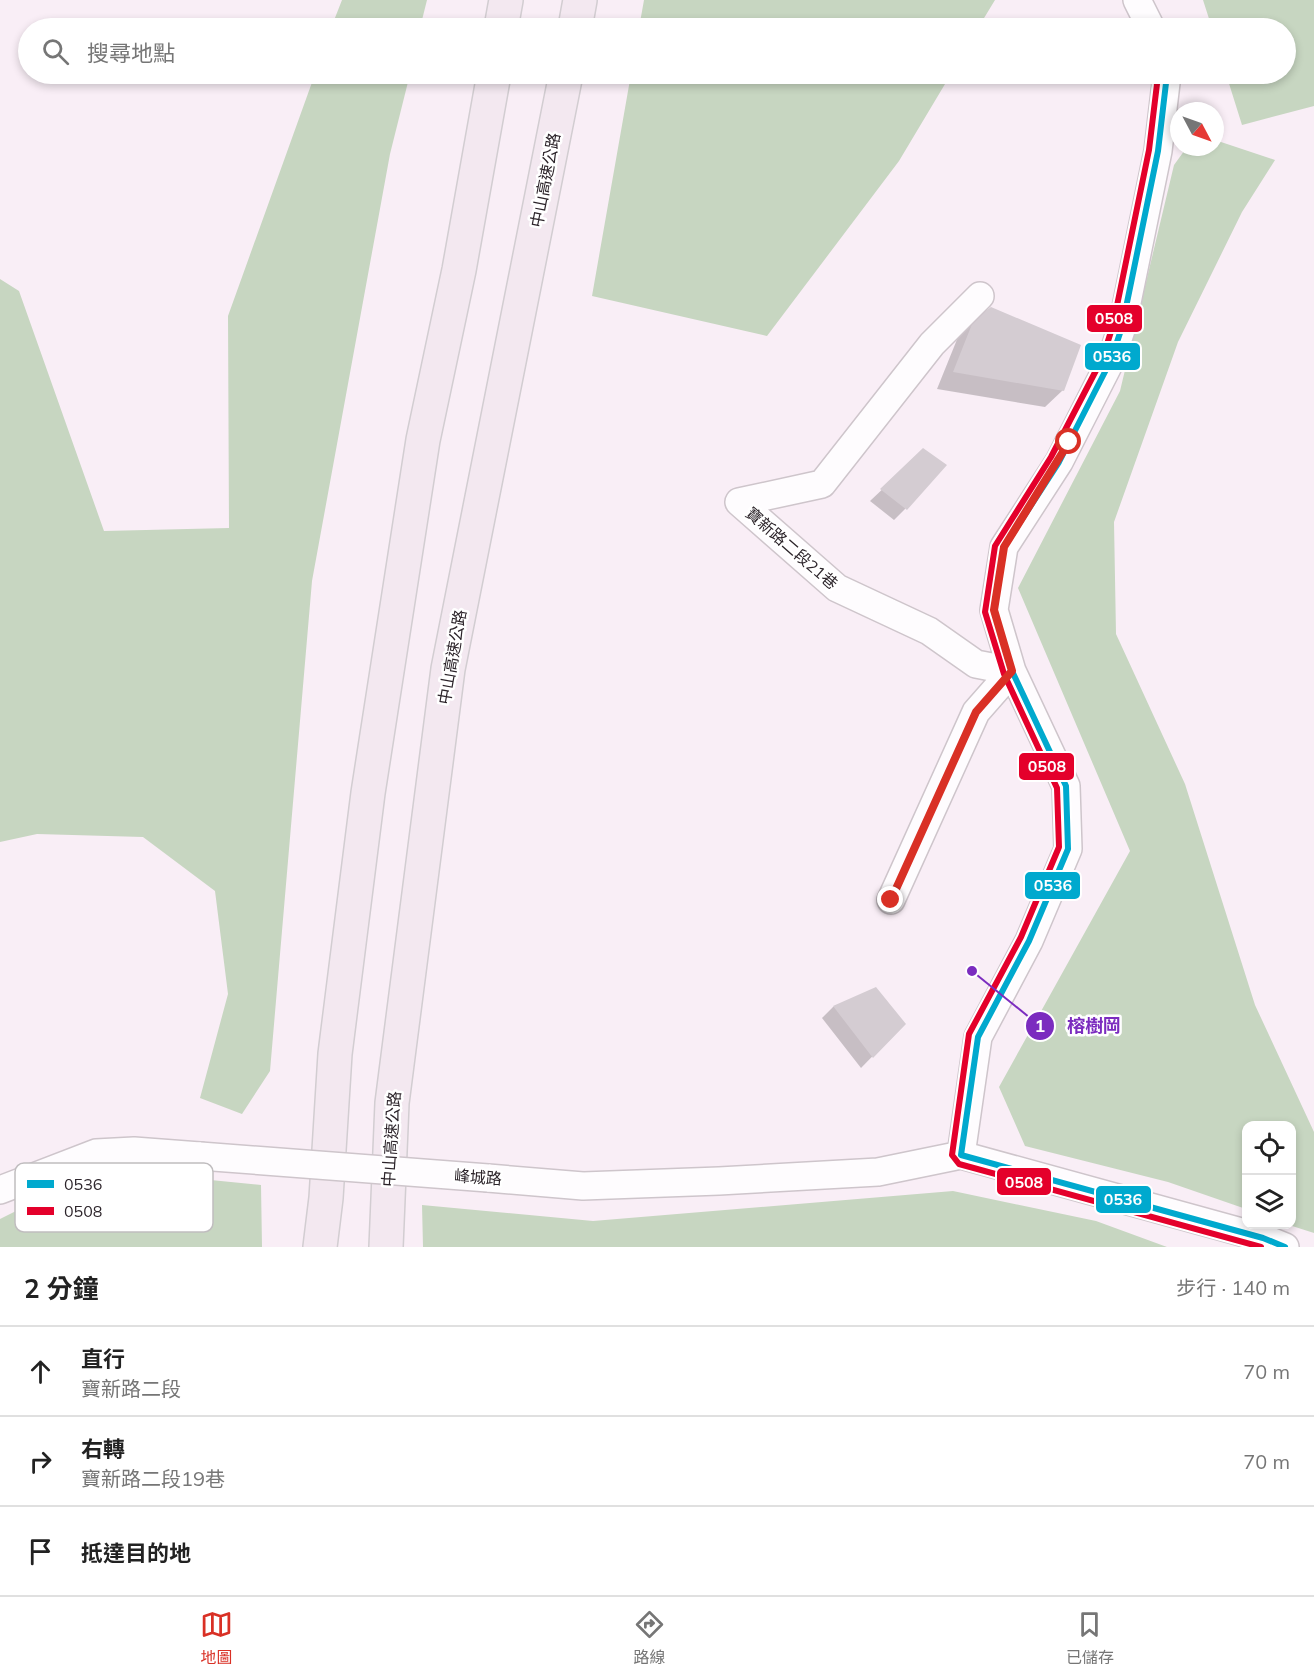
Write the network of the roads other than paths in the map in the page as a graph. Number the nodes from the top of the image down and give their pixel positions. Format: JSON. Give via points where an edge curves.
{"nodes":[{"id":1,"x":506,"y":0,"type":"edge"},
{"id":2,"x":580,"y":0,"type":"edge"},
{"id":3,"x":1137,"y":0,"type":"edge"},
{"id":4,"x":503,"y":18,"type":"edge"},
{"id":5,"x":577,"y":18,"type":"edge"},
{"id":6,"x":1146,"y":18,"type":"edge"},
{"id":7,"x":492,"y":84,"type":"edge"},
{"id":8,"x":564,"y":84,"type":"edge"},
{"id":9,"x":1166,"y":84,"type":"edge"},
{"id":10,"x":981,"y":296,"type":"dead end"},
{"id":11,"x":1012,"y":671,"type":"junction"},
{"id":12,"x":891,"y":900,"type":"dead end"},
{"id":13,"x":961,"y":1155,"type":"junction"},
{"id":14,"x":70,"y":1163,"type":"edge"},
{"id":15,"x":15,"y":1184,"type":"edge"},
{"id":16,"x":0,"y":1190,"type":"edge"},
{"id":17,"x":320,"y":1247,"type":"edge"},
{"id":18,"x":386,"y":1247,"type":"edge"},
{"id":19,"x":1285,"y":1247,"type":"edge"}],
"edges":[{"from":1,"to":4,"type":"highway"},
{"from":2,"to":5,"type":"highway"},
{"from":3,"to":6,"type":"street"},
{"from":7,"to":17,"type":"highway","via":[[423,440],[368,793],[335,1054]]},
{"from":8,"to":18,"type":"highway","name":"中山高速公路","via":[[448,669],[392,1103]]},
{"from":9,"to":11,"type":"street","via":[[1158,151],[1122,327],[1111,360],[1059,462],[1004,547],[994,610]]},
{"from":10,"to":11,"type":"street","name":"寶新路二段21巷","via":[[932,344],[822,484],[739,502],[837,588],[929,631],[976,664]]},
{"from":11,"to":12,"type":"street","via":[[976,712]]},
{"from":11,"to":13,"type":"street","via":[[1066,786],[1068,849],[1029,941],[978,1037]]},
{"from":13,"to":14,"type":"street","name":"峰城路","bridge":true,"via":[[878,1172],[583,1186],[134,1151],[96,1153]]},
{"from":13,"to":19,"type":"street"},
{"from":15,"to":16,"type":"street","name":"峰城路","bridge":true}]}
